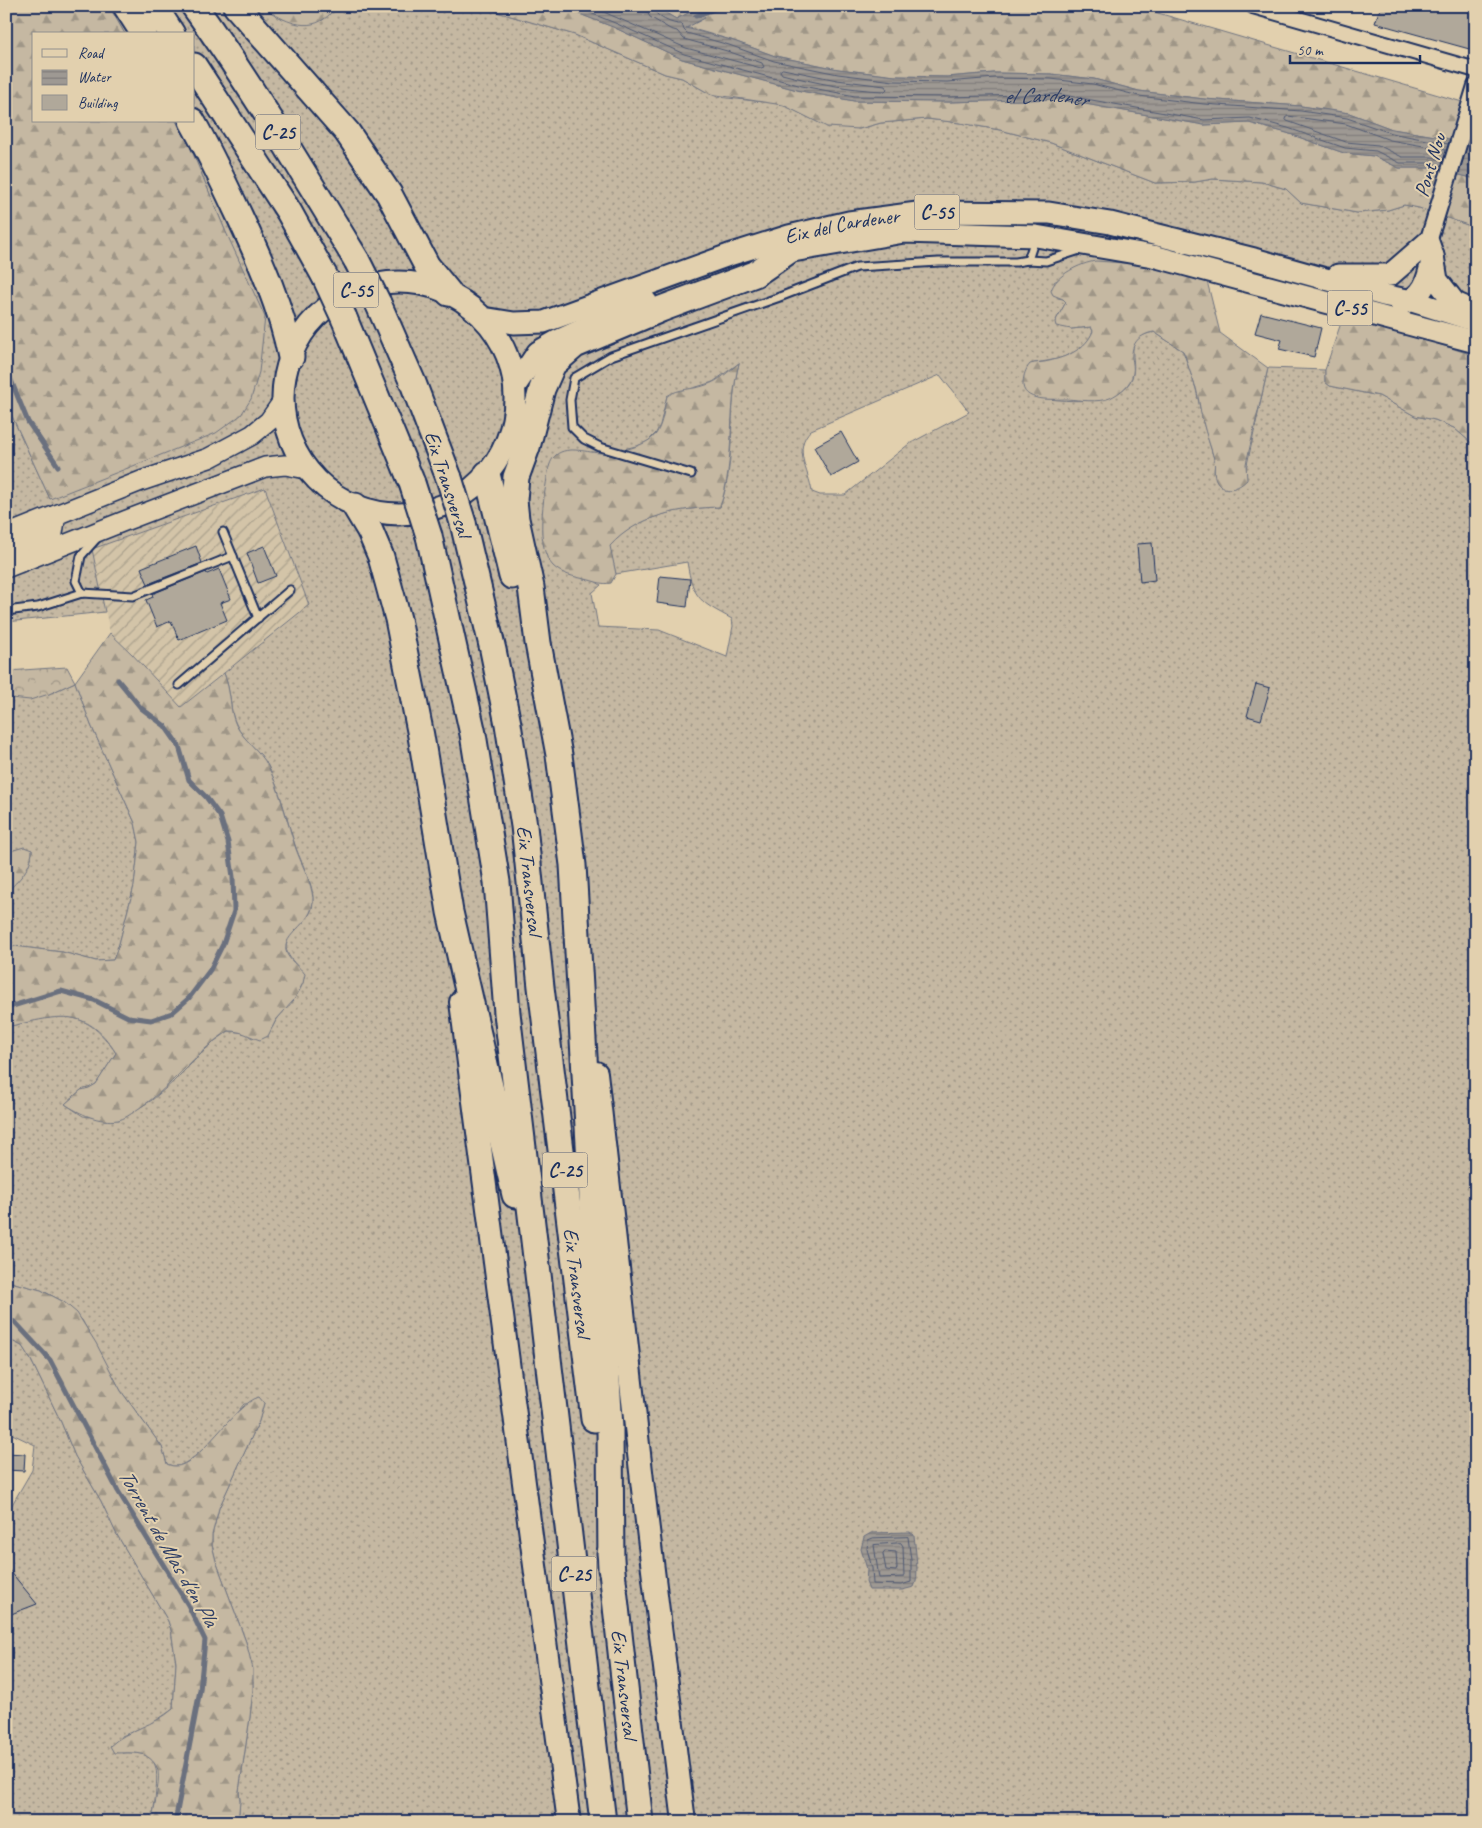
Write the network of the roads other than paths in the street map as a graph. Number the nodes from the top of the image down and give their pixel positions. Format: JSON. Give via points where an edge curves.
{"nodes":[{"id":1,"x":126,"y":6,"type":"edge"},
{"id":2,"x":154,"y":6,"type":"edge"},
{"id":3,"x":194,"y":6,"type":"edge"},
{"id":4,"x":236,"y":6,"type":"edge"},
{"id":5,"x":1254,"y":6,"type":"edge"},
{"id":6,"x":143,"y":32,"type":"edge"},
{"id":7,"x":171,"y":32,"type":"edge"},
{"id":8,"x":195,"y":68,"type":"edge"},
{"id":9,"x":1476,"y":70,"type":"edge"},
{"id":10,"x":1474,"y":94,"type":"edge"},
{"id":11,"x":193,"y":122,"type":"edge"},
{"id":12,"x":1036,"y":236,"type":"junction"},
{"id":13,"x":1092,"y":245,"type":"junction"},
{"id":14,"x":1426,"y":246,"type":"junction"},
{"id":15,"x":787,"y":252,"type":"junction"},
{"id":16,"x":1028,"y":260,"type":"junction"},
{"id":17,"x":1297,"y":271,"type":"junction"},
{"id":18,"x":1224,"y":274,"type":"junction"},
{"id":19,"x":450,"y":293,"type":"junction"},
{"id":20,"x":1412,"y":301,"type":"junction"},
{"id":21,"x":1476,"y":312,"type":"edge"},
{"id":22,"x":484,"y":318,"type":"junction"},
{"id":23,"x":1476,"y":321,"type":"edge"},
{"id":24,"x":1476,"y":331,"type":"edge"},
{"id":25,"x":1476,"y":342,"type":"edge"},
{"id":26,"x":291,"y":357,"type":"junction"},
{"id":27,"x":515,"y":386,"type":"junction"},
{"id":28,"x":283,"y":402,"type":"junction"},
{"id":29,"x":307,"y":469,"type":"junction"},
{"id":30,"x":487,"y":474,"type":"junction"},
{"id":31,"x":691,"y":474,"type":"dead end"},
{"id":32,"x":355,"y":506,"type":"junction"},
{"id":33,"x":56,"y":515,"type":"junction"},
{"id":34,"x":105,"y":529,"type":"junction"},
{"id":35,"x":223,"y":532,"type":"dead end"},
{"id":36,"x":6,"y":535,"type":"edge"},
{"id":37,"x":6,"y":551,"type":"edge"},
{"id":38,"x":233,"y":556,"type":"junction"},
{"id":39,"x":6,"y":568,"type":"edge"},
{"id":40,"x":290,"y":590,"type":"dead end"},
{"id":41,"x":82,"y":593,"type":"junction"},
{"id":42,"x":6,"y":611,"type":"edge"},
{"id":43,"x":258,"y":618,"type":"junction"},
{"id":44,"x":538,"y":643,"type":"junction"},
{"id":45,"x":179,"y":685,"type":"dead end"},
{"id":46,"x":572,"y":865,"type":"junction"},
{"id":47,"x":450,"y":912,"type":"junction"},
{"id":48,"x":544,"y":1326,"type":"junction"},
{"id":49,"x":611,"y":1569,"type":"junction"},
{"id":50,"x":569,"y":1822,"type":"edge"},
{"id":51,"x":603,"y":1822,"type":"edge"},
{"id":52,"x":640,"y":1822,"type":"edge"},
{"id":53,"x":684,"y":1822,"type":"edge"}],
"edges":[{"from":1,"to":6,"type":"highway"},
{"from":2,"to":7,"type":"highway"},
{"from":3,"to":49,"type":"highway","name":"Eix Transversal","number":"C-25","bridge":true,"via":[[291,152],[357,261],[413,383],[450,478],[463,523],[508,724],[524,826]]},
{"from":4,"to":19,"type":"highway","via":[[347,132],[389,194],[427,266]]},
{"from":5,"to":9,"type":"street"},
{"from":8,"to":48,"type":"highway","name":"Eix Transversal","number":"C-25","bridge":true,"via":[[289,212],[325,277],[412,483],[429,536],[473,734],[497,882],[507,1013]]},
{"from":10,"to":14,"type":"street","name":"Pont Nou"},
{"from":11,"to":26,"type":"highway","via":[[257,254],[280,309]]},
{"from":12,"to":13,"type":"main road","name":"Eix del Cardener","number":"C-55"},
{"from":12,"to":15,"type":"main road","name":"Eix del Cardener","number":"C-55","via":[[904,232]]},
{"from":12,"to":16,"type":"lane"},
{"from":13,"to":16,"type":"lane","via":[[1046,261]]},
{"from":13,"to":18,"type":"main road","name":"Eix del Cardener","number":"C-55"},
{"from":14,"to":17,"type":"main road","name":"Eix del Cardener","number":"C-55","via":[[1390,276]]},
{"from":14,"to":20,"type":"main road","via":[[1429,274],[1422,292]]},
{"from":14,"to":21,"type":"main road","via":[[1437,280],[1455,303]]},
{"from":15,"to":27,"type":"main road","name":"Eix del Cardener","number":"C-55","via":[[673,290],[557,341],[538,352]]},
{"from":15,"to":44,"type":"highway","via":[[755,274],[575,345],[553,364],[542,389],[516,477],[514,500]]},
{"from":16,"to":31,"type":"lane","via":[[857,267],[611,356],[574,378],[570,400],[572,427],[584,439],[600,447]]},
{"from":17,"to":20,"type":"main road","name":"Eix del Cardener","number":"C-55"},
{"from":17,"to":22,"type":"main road","name":"Eix del Cardener","number":"C-55","via":[[1120,226],[1049,213],[925,212],[848,222],[790,236],[544,322]]},
{"from":18,"to":20,"type":"main road","name":"Eix del Cardener","number":"C-55","via":[[1279,277],[1393,307]]},
{"from":18,"to":25,"type":"main road","name":"Eix del Cardener","number":"C-55"},
{"from":19,"to":22,"type":"main road","number":"C-55"},
{"from":19,"to":26,"type":"main road","number":"C-55","via":[[403,282],[382,283],[356,290],[316,316]]},
{"from":20,"to":23,"type":"main road","name":"Eix del Cardener","number":"C-55"},
{"from":20,"to":24,"type":"main road","via":[[1422,315]]},
{"from":22,"to":27,"type":"main road","number":"C-55","via":[[510,361]]},
{"from":26,"to":28,"type":"main road","number":"C-55","via":[[285,376]]},
{"from":27,"to":30,"type":"main road","number":"C-55","via":[[511,428],[502,452]]},
{"from":28,"to":29,"type":"main road","number":"C-55","via":[[290,437]]},
{"from":28,"to":33,"type":"main road","via":[[269,421],[252,435],[210,458]]},
{"from":29,"to":32,"type":"main road","number":"C-55","via":[[331,493]]},
{"from":29,"to":34,"type":"main road","via":[[285,465],[265,467]]},
{"from":30,"to":32,"type":"main road","number":"C-55","via":[[461,496],[430,510],[389,514]]},
{"from":30,"to":44,"type":"highway","via":[[518,601]]},
{"from":32,"to":47,"type":"highway","via":[[381,557],[398,619]]},
{"from":33,"to":36,"type":"main road"},
{"from":33,"to":37,"type":"main road","via":[[53,533]]},
{"from":34,"to":39,"type":"main road"},
{"from":34,"to":41,"type":"lane","via":[[81,556],[76,581]]},
{"from":35,"to":38,"type":"lane"},
{"from":38,"to":41,"type":"lane","via":[[133,596]]},
{"from":38,"to":43,"type":"lane"},
{"from":40,"to":43,"type":"lane"},
{"from":41,"to":42,"type":"lane","via":[[38,607]]},
{"from":43,"to":45,"type":"lane"},
{"from":44,"to":46,"type":"highway","via":[[559,755]]},
{"from":46,"to":49,"type":"highway","via":[[596,1266],[610,1418]]},
{"from":46,"to":53,"type":"highway"},
{"from":47,"to":48,"type":"highway"},
{"from":47,"to":50,"type":"highway"},
{"from":48,"to":51,"type":"highway","name":"Eix Transversal","number":"C-25"},
{"from":49,"to":52,"type":"highway","name":"Eix Transversal","number":"C-25"}]}
